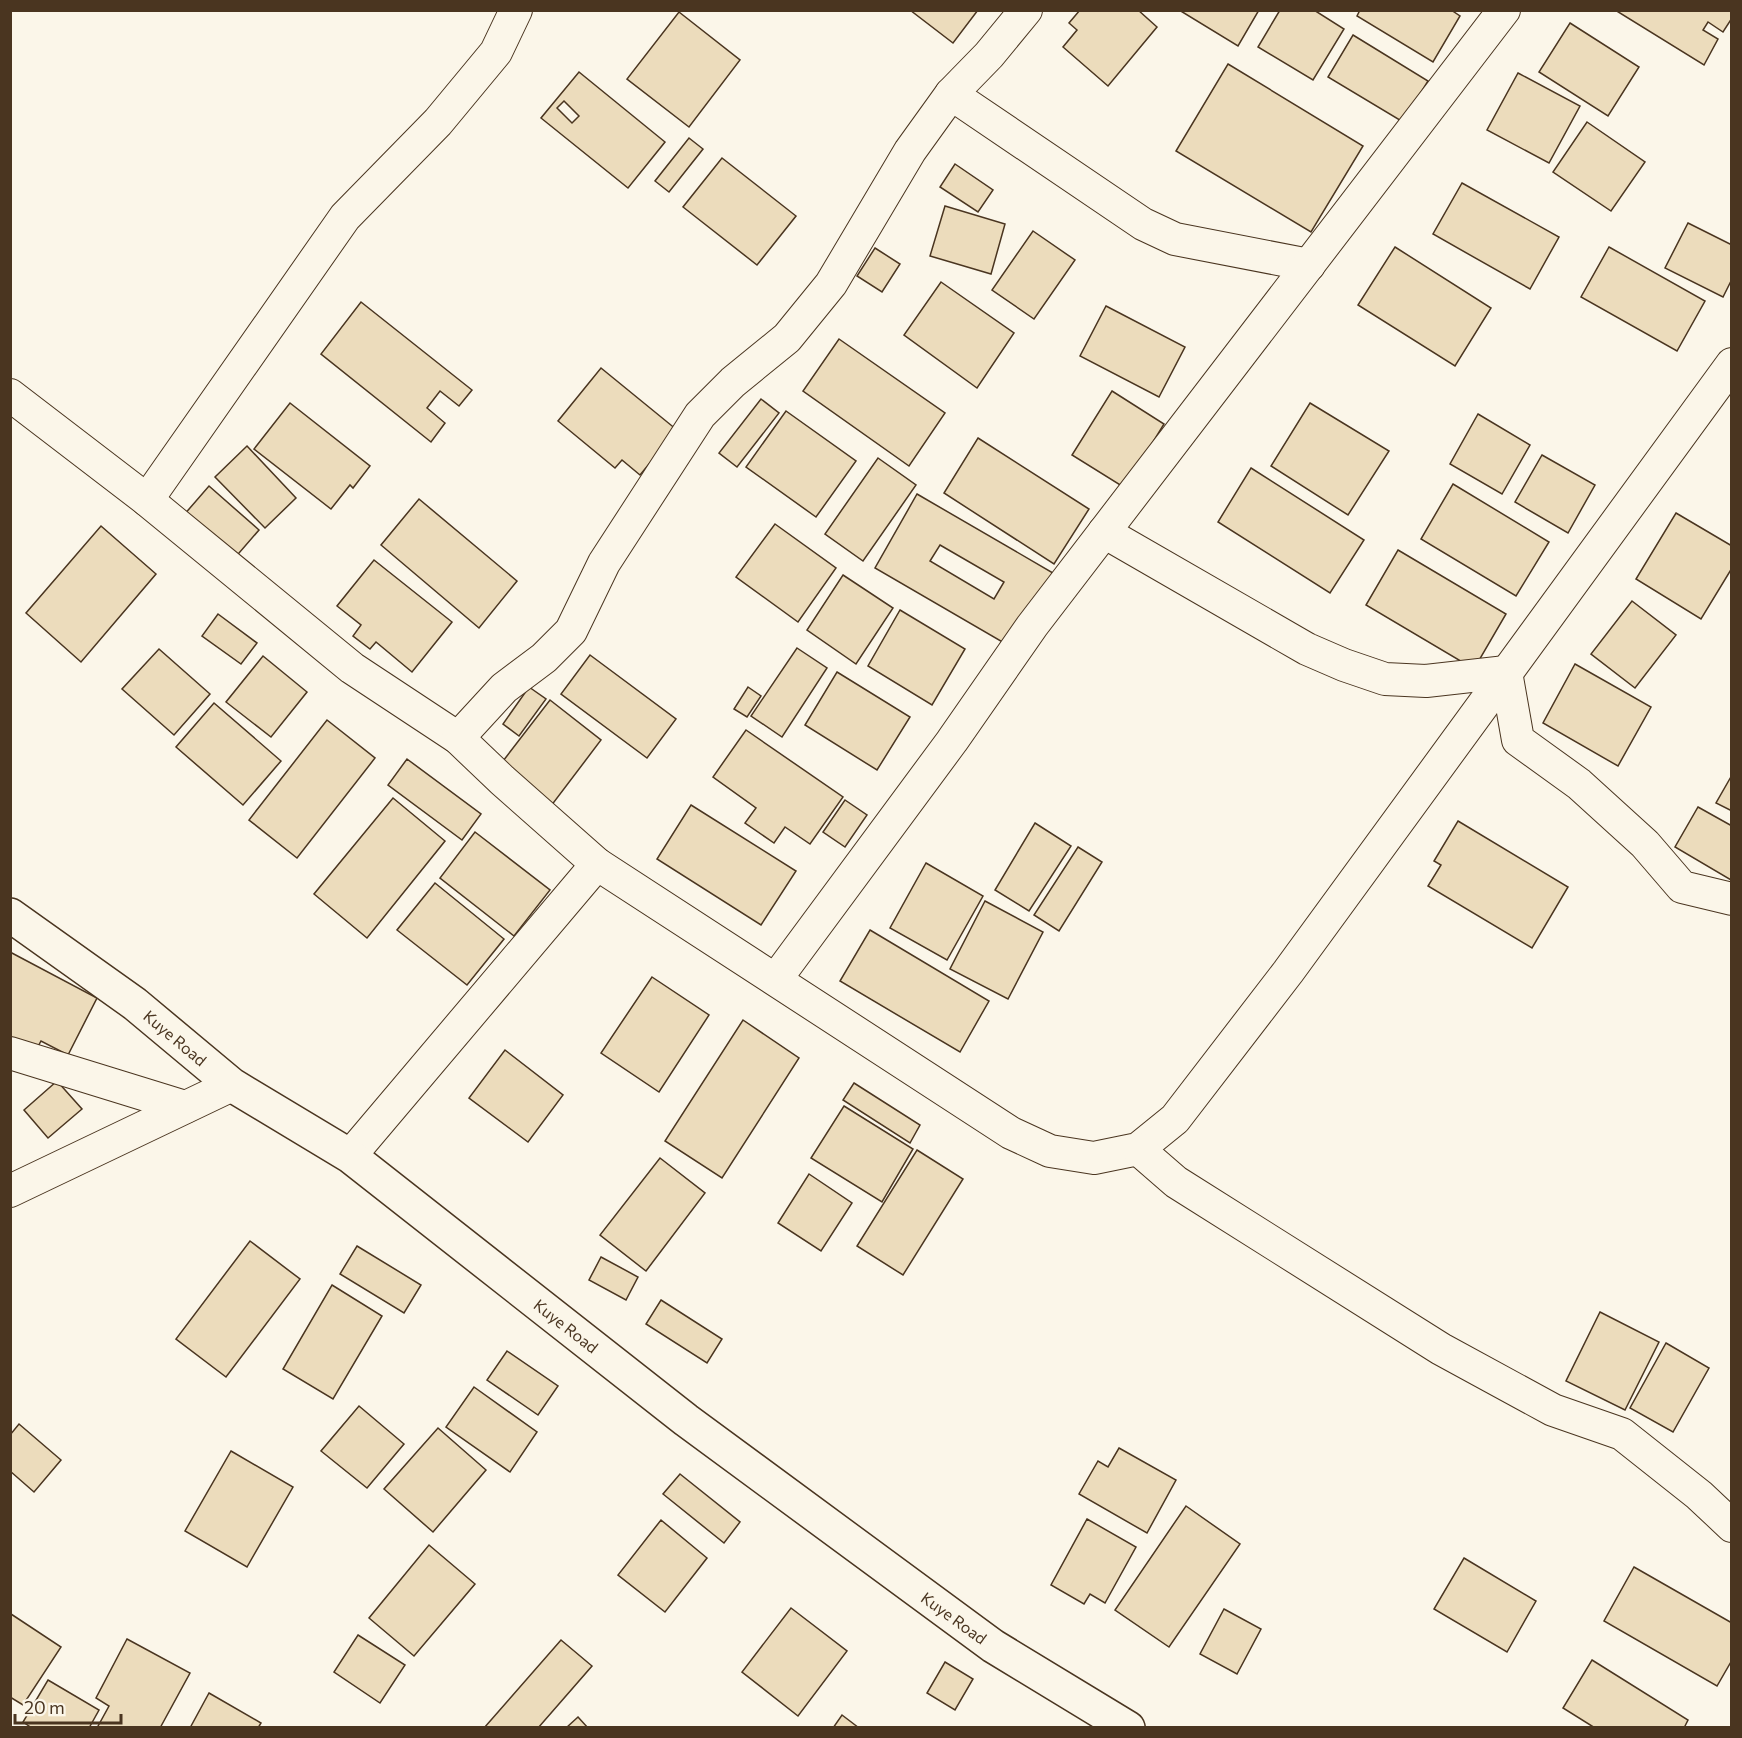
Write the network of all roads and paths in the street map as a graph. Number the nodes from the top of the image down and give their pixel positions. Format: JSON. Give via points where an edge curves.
{"nodes":[{"id":1,"x":516,"y":10,"type":"edge"},
{"id":2,"x":1026,"y":10,"type":"edge"},
{"id":3,"x":1504,"y":10,"type":"edge"},
{"id":4,"x":951,"y":94,"type":"junction"},
{"id":5,"x":1309,"y":265,"type":"junction"},
{"id":6,"x":1731,"y":364,"type":"edge"},
{"id":7,"x":10,"y":394,"type":"edge"},
{"id":8,"x":147,"y":500,"type":"junction"},
{"id":9,"x":1104,"y":532,"type":"junction"},
{"id":10,"x":1506,"y":672,"type":"junction"},
{"id":11,"x":458,"y":738,"type":"junction"},
{"id":12,"x":597,"y":864,"type":"junction"},
{"id":13,"x":1731,"y":899,"type":"edge"},
{"id":14,"x":10,"y":915,"type":"edge"},
{"id":15,"x":776,"y":979,"type":"junction"},
{"id":16,"x":10,"y":1053,"type":"edge"},
{"id":17,"x":232,"y":1084,"type":"junction"},
{"id":18,"x":185,"y":1107,"type":"junction"},
{"id":19,"x":1138,"y":1149,"type":"junction"},
{"id":20,"x":350,"y":1156,"type":"junction"},
{"id":21,"x":10,"y":1191,"type":"edge"},
{"id":22,"x":1731,"y":1526,"type":"edge"},
{"id":23,"x":1128,"y":1728,"type":"edge"}],
"edges":[{"from":1,"to":8,"type":"street","via":[[496,52],[438,122],[345,217]]},
{"from":2,"to":4,"type":"street","via":[[989,56]]},
{"from":3,"to":5,"type":"street"},
{"from":4,"to":5,"type":"street","via":[[1153,229],[1175,239]]},
{"from":4,"to":11,"type":"street","via":[[910,151],[831,284],[788,338],[733,382],[700,415],[604,563],[571,631],[544,658],[504,688]]},
{"from":5,"to":9,"type":"street"},
{"from":6,"to":10,"type":"street"},
{"from":7,"to":8,"type":"street"},
{"from":8,"to":11,"type":"street","via":[[352,668]]},
{"from":9,"to":10,"type":"street","via":[[1307,649],[1385,679],[1426,681]]},
{"from":9,"to":15,"type":"street"},
{"from":10,"to":13,"type":"street","via":[[1518,740],[1579,784],[1645,844],[1682,887]]},
{"from":10,"to":19,"type":"street","via":[[1288,972],[1175,1119]]},
{"from":11,"to":12,"type":"street"},
{"from":12,"to":15,"type":"street"},
{"from":12,"to":20,"type":"street"},
{"from":14,"to":17,"type":"street","name":"Kuye Road","via":[[135,1004]]},
{"from":15,"to":19,"type":"street","via":[[1011,1133],[1050,1151],[1094,1158]]},
{"from":16,"to":18,"type":"street"},
{"from":17,"to":18,"type":"street"},
{"from":17,"to":20,"type":"street","name":"Kuye Road"},
{"from":18,"to":21,"type":"street"},
{"from":19,"to":22,"type":"street","via":[[1176,1182],[1441,1349],[1553,1410],[1622,1434]]},
{"from":20,"to":23,"type":"street","name":"Kuye Road","via":[[686,1420],[983,1639]]}]}
